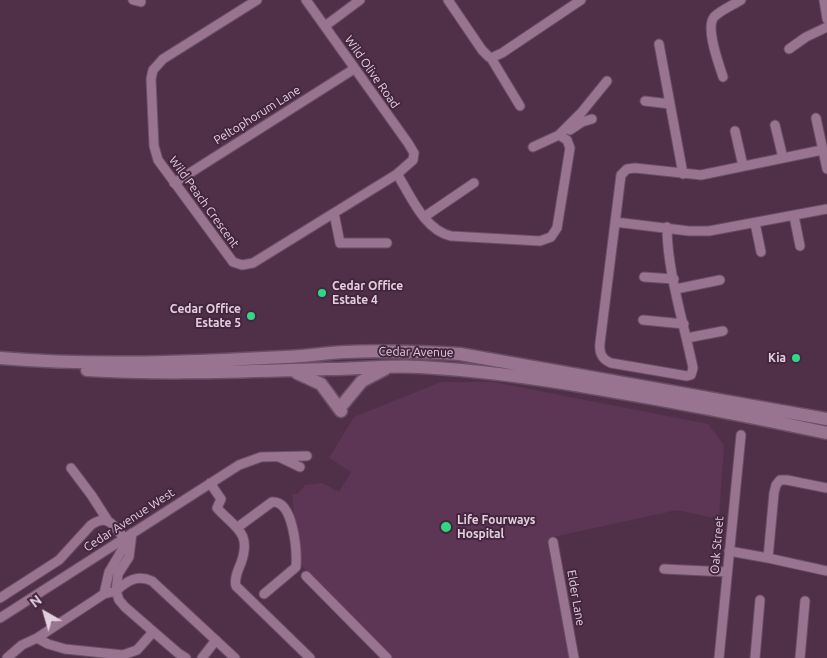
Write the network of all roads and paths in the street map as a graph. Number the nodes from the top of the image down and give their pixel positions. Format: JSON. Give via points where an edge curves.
{"nodes":[{"id":1,"x":257,"y":0,"type":"edge"},
{"id":2,"x":306,"y":0,"type":"edge"},
{"id":3,"x":360,"y":0,"type":"edge"},
{"id":4,"x":448,"y":0,"type":"edge"},
{"id":5,"x":581,"y":0,"type":"edge"},
{"id":6,"x":741,"y":0,"type":"edge"},
{"id":7,"x":824,"y":0,"type":"edge"},
{"id":8,"x":827,"y":19,"type":"edge"},
{"id":9,"x":325,"y":26,"type":"junction"},
{"id":10,"x":827,"y":27,"type":"edge"},
{"id":11,"x":658,"y":44,"type":"dead end"},
{"id":12,"x":789,"y":48,"type":"dead end"},
{"id":13,"x":491,"y":58,"type":"junction"},
{"id":14,"x":354,"y":69,"type":"junction"},
{"id":15,"x":723,"y":77,"type":"dead end"},
{"id":16,"x":606,"y":81,"type":"dead end"},
{"id":17,"x":646,"y":101,"type":"dead end"},
{"id":18,"x":670,"y":104,"type":"junction"},
{"id":19,"x":520,"y":106,"type":"dead end"},
{"id":20,"x":592,"y":118,"type":"dead end"},
{"id":21,"x":816,"y":118,"type":"dead end"},
{"id":22,"x":775,"y":124,"type":"dead end"},
{"id":23,"x":735,"y":131,"type":"dead end"},
{"id":24,"x":561,"y":135,"type":"junction"},
{"id":25,"x":533,"y":147,"type":"dead end"},
{"id":26,"x":822,"y":150,"type":"junction"},
{"id":27,"x":783,"y":158,"type":"junction"},
{"id":28,"x":413,"y":160,"type":"joint"},
{"id":29,"x":743,"y":166,"type":"junction"},
{"id":30,"x":827,"y":169,"type":"edge"},
{"id":31,"x":397,"y":174,"type":"junction"},
{"id":32,"x":683,"y":174,"type":"junction"},
{"id":33,"x":174,"y":183,"type":"junction"},
{"id":34,"x":474,"y":183,"type":"dead end"},
{"id":35,"x":827,"y":209,"type":"edge"},
{"id":36,"x":334,"y":213,"type":"junction"},
{"id":37,"x":794,"y":216,"type":"junction"},
{"id":38,"x":424,"y":217,"type":"junction"},
{"id":39,"x":615,"y":222,"type":"junction"},
{"id":40,"x":755,"y":223,"type":"junction"},
{"id":41,"x":668,"y":228,"type":"junction"},
{"id":42,"x":387,"y":243,"type":"dead end"},
{"id":43,"x":800,"y":246,"type":"dead end"},
{"id":44,"x":761,"y":252,"type":"dead end"},
{"id":45,"x":644,"y":277,"type":"dead end"},
{"id":46,"x":674,"y":279,"type":"junction"},
{"id":47,"x":720,"y":280,"type":"dead end"},
{"id":48,"x":676,"y":289,"type":"junction"},
{"id":49,"x":643,"y":320,"type":"dead end"},
{"id":50,"x":684,"y":324,"type":"junction"},
{"id":51,"x":723,"y":331,"type":"dead end"},
{"id":52,"x":687,"y":338,"type":"junction"},
{"id":53,"x":0,"y":358,"type":"edge"},
{"id":54,"x":0,"y":363,"type":"edge"},
{"id":55,"x":392,"y":366,"type":"junction"},
{"id":56,"x":292,"y":370,"type":"junction"},
{"id":57,"x":827,"y":419,"type":"edge"},
{"id":58,"x":827,"y":433,"type":"edge"},
{"id":59,"x":741,"y":434,"type":"dead end"},
{"id":60,"x":276,"y":456,"type":"junction"},
{"id":61,"x":307,"y":456,"type":"dead end"},
{"id":62,"x":300,"y":467,"type":"dead end"},
{"id":63,"x":70,"y":468,"type":"dead end"},
{"id":64,"x":210,"y":483,"type":"junction"},
{"id":65,"x":827,"y":488,"type":"edge"},
{"id":66,"x":108,"y":521,"type":"junction"},
{"id":67,"x":238,"y":528,"type":"junction"},
{"id":68,"x":128,"y":536,"type":"junction"},
{"id":69,"x":553,"y":542,"type":"dead end"},
{"id":70,"x":729,"y":552,"type":"junction"},
{"id":71,"x":768,"y":558,"type":"junction"},
{"id":72,"x":664,"y":569,"type":"dead end"},
{"id":73,"x":827,"y":571,"type":"edge"},
{"id":74,"x":728,"y":572,"type":"junction"},
{"id":75,"x":306,"y":576,"type":"dead end"},
{"id":76,"x":116,"y":591,"type":"junction"},
{"id":77,"x":104,"y":594,"type":"junction"},
{"id":78,"x":264,"y":594,"type":"dead end"},
{"id":79,"x":0,"y":598,"type":"edge"},
{"id":80,"x":760,"y":600,"type":"dead end"},
{"id":81,"x":805,"y":601,"type":"dead end"},
{"id":82,"x":0,"y":606,"type":"edge"},
{"id":83,"x":11,"y":611,"type":"junction"},
{"id":84,"x":0,"y":618,"type":"edge"},
{"id":85,"x":153,"y":632,"type":"junction"},
{"id":86,"x":37,"y":638,"type":"junction"},
{"id":87,"x":216,"y":640,"type":"junction"},
{"id":88,"x":7,"y":658,"type":"edge"},
{"id":89,"x":186,"y":658,"type":"edge"},
{"id":90,"x":202,"y":658,"type":"edge"},
{"id":91,"x":235,"y":658,"type":"edge"},
{"id":92,"x":310,"y":658,"type":"edge"},
{"id":93,"x":387,"y":658,"type":"edge"},
{"id":94,"x":574,"y":658,"type":"edge"},
{"id":95,"x":719,"y":658,"type":"edge"},
{"id":96,"x":755,"y":658,"type":"edge"},
{"id":97,"x":800,"y":658,"type":"edge"}],
"edges":[{"from":1,"to":33,"type":"street","name":"Wild Peach Crescent","via":[[163,59],[153,70],[155,152]]},
{"from":2,"to":9,"type":"street","name":"Wild Olive Road"},
{"from":3,"to":9,"type":"street"},
{"from":4,"to":13,"type":"street"},
{"from":5,"to":13,"type":"street"},
{"from":6,"to":15,"type":"street","via":[[717,14],[711,23]]},
{"from":7,"to":8,"type":"street"},
{"from":9,"to":14,"type":"street","name":"Wild Olive Road"},
{"from":10,"to":12,"type":"street"},
{"from":11,"to":18,"type":"street"},
{"from":13,"to":19,"type":"street"},
{"from":14,"to":28,"type":"street","name":"Wild Olive Road","via":[[412,149]]},
{"from":14,"to":33,"type":"street","name":"Peltophorum Lane"},
{"from":16,"to":24,"type":"street"},
{"from":17,"to":18,"type":"street"},
{"from":18,"to":32,"type":"street"},
{"from":20,"to":24,"type":"street"},
{"from":21,"to":26,"type":"street"},
{"from":22,"to":27,"type":"street"},
{"from":23,"to":29,"type":"street"},
{"from":24,"to":25,"type":"street"},
{"from":24,"to":38,"type":"street","via":[[570,148],[557,228],[551,237],[532,242],[451,236],[429,225]]},
{"from":26,"to":27,"type":"street"},
{"from":26,"to":30,"type":"street"},
{"from":27,"to":29,"type":"street"},
{"from":28,"to":31,"type":"street","name":"Wild Peach Crescent"},
{"from":29,"to":32,"type":"street","via":[[701,175]]},
{"from":31,"to":36,"type":"street","name":"Wild Peach Crescent"},
{"from":31,"to":38,"type":"street"},
{"from":32,"to":39,"type":"street","via":[[635,168],[624,171]]},
{"from":33,"to":36,"type":"street","name":"Wild Peach Crescent","via":[[233,262],[239,265],[253,263]]},
{"from":34,"to":38,"type":"street"},
{"from":35,"to":37,"type":"street"},
{"from":36,"to":42,"type":"street","via":[[340,243]]},
{"from":37,"to":40,"type":"street"},
{"from":37,"to":43,"type":"street"},
{"from":39,"to":41,"type":"street"},
{"from":39,"to":52,"type":"street","via":[[600,343],[602,357],[611,363],[690,376],[693,368]]},
{"from":40,"to":41,"type":"street","via":[[703,232]]},
{"from":40,"to":44,"type":"street"},
{"from":41,"to":46,"type":"street"},
{"from":45,"to":46,"type":"street"},
{"from":46,"to":48,"type":"street"},
{"from":47,"to":48,"type":"street"},
{"from":48,"to":50,"type":"street"},
{"from":49,"to":50,"type":"street"},
{"from":50,"to":52,"type":"street"},
{"from":51,"to":52,"type":"street"},
{"from":53,"to":57,"type":"main road","name":"Cedar Avenue","via":[[55,362],[151,362],[344,352],[460,354]]},
{"from":54,"to":56,"type":"main road","name":"Cedar Avenue","via":[[130,372]]},
{"from":55,"to":56,"type":"main road","name":"Cedar Avenue"},
{"from":55,"to":56,"type":"main road","via":[[362,381],[342,407],[321,384]]},
{"from":55,"to":58,"type":"main road","name":"Cedar Avenue","via":[[514,375],[643,396]]},
{"from":59,"to":70,"type":"street","name":"Oak Street"},
{"from":60,"to":61,"type":"street","name":"Cedar Avenue West"},
{"from":60,"to":62,"type":"street"},
{"from":60,"to":64,"type":"street","name":"Cedar Avenue West","via":[[249,460]]},
{"from":63,"to":66,"type":"street"},
{"from":64,"to":67,"type":"street","via":[[221,499],[217,508]]},
{"from":64,"to":68,"type":"street","name":"Cedar Avenue West"},
{"from":65,"to":71,"type":"street","via":[[787,480],[777,483]]},
{"from":66,"to":68,"type":"street"},
{"from":66,"to":79,"type":"street","via":[[100,520],[91,525],[60,560]]},
{"from":67,"to":78,"type":"street","via":[[272,502],[281,504],[288,513],[296,567]]},
{"from":67,"to":92,"type":"street","via":[[244,536],[244,543],[236,586]]},
{"from":68,"to":76,"type":"street","via":[[129,557],[118,574]]},
{"from":68,"to":77,"type":"street","via":[[108,572]]},
{"from":68,"to":83,"type":"street","name":"Cedar Avenue West"},
{"from":69,"to":94,"type":"street","name":"Elder Lane"},
{"from":70,"to":71,"type":"street"},
{"from":70,"to":74,"type":"street","name":"Oak Street"},
{"from":71,"to":73,"type":"street"},
{"from":72,"to":74,"type":"street"},
{"from":74,"to":95,"type":"street","name":"Oak Street"},
{"from":75,"to":93,"type":"street"},
{"from":76,"to":77,"type":"street"},
{"from":76,"to":85,"type":"street","via":[[125,607]]},
{"from":76,"to":87,"type":"street","via":[[133,579],[152,581]]},
{"from":77,"to":86,"type":"street"},
{"from":80,"to":96,"type":"street"},
{"from":81,"to":97,"type":"street"},
{"from":82,"to":83,"type":"street"},
{"from":83,"to":84,"type":"street","name":"Cedar Avenue West"},
{"from":85,"to":86,"type":"street","via":[[137,650],[123,655],[66,649]]},
{"from":85,"to":89,"type":"street"},
{"from":86,"to":88,"type":"street"},
{"from":87,"to":90,"type":"street"},
{"from":87,"to":91,"type":"street"}]}
